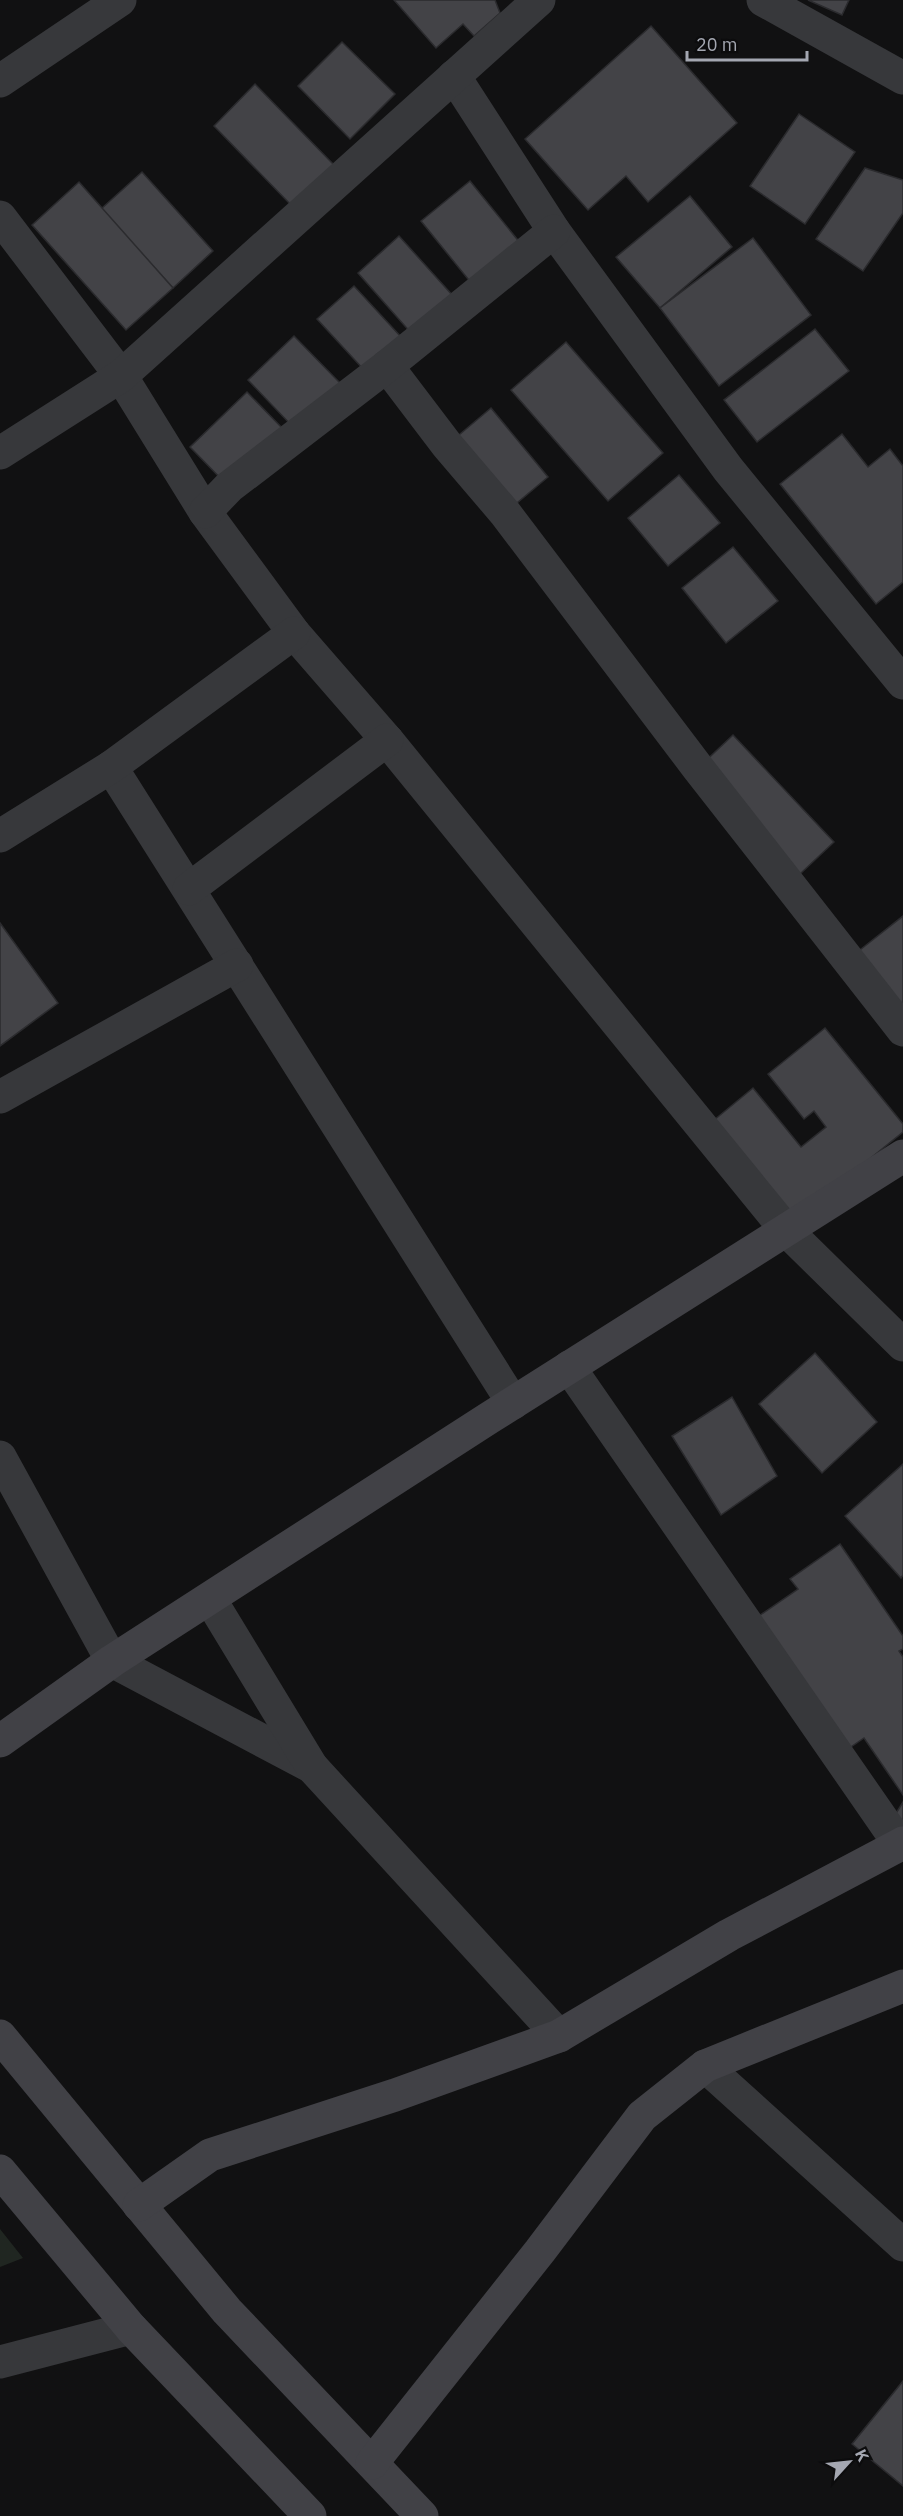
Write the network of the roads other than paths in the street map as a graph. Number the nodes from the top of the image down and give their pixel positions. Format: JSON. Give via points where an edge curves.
{"nodes":[{"id":1,"x":120,"y":0,"type":"edge"},
{"id":2,"x":539,"y":0,"type":"edge"},
{"id":3,"x":763,"y":0,"type":"edge"},
{"id":4,"x":454,"y":76,"type":"junction"},
{"id":5,"x":903,"y":78,"type":"edge"},
{"id":6,"x":0,"y":81,"type":"edge"},
{"id":7,"x":0,"y":217,"type":"edge"},
{"id":8,"x":554,"y":231,"type":"junction"},
{"id":9,"x":387,"y":366,"type":"junction"},
{"id":10,"x":121,"y":376,"type":"junction"},
{"id":11,"x":0,"y":453,"type":"edge"},
{"id":12,"x":205,"y":512,"type":"junction"},
{"id":13,"x":294,"y":633,"type":"junction"},
{"id":14,"x":903,"y":683,"type":"edge"},
{"id":15,"x":387,"y":740,"type":"junction"},
{"id":16,"x":111,"y":766,"type":"junction"},
{"id":17,"x":0,"y":836,"type":"edge"},
{"id":18,"x":189,"y":889,"type":"junction"},
{"id":19,"x":237,"y":965,"type":"junction"},
{"id":20,"x":903,"y":1030,"type":"edge"},
{"id":21,"x":0,"y":1097,"type":"edge"},
{"id":22,"x":903,"y":1156,"type":"edge"},
{"id":23,"x":786,"y":1230,"type":"junction"},
{"id":24,"x":903,"y":1345,"type":"edge"},
{"id":25,"x":569,"y":1367,"type":"junction"},
{"id":26,"x":513,"y":1403,"type":"junction"},
{"id":27,"x":0,"y":1457,"type":"edge"},
{"id":28,"x":210,"y":1599,"type":"junction"},
{"id":29,"x":112,"y":1661,"type":"junction"},
{"id":30,"x":1,"y":1744,"type":"edge"},
{"id":31,"x":312,"y":1767,"type":"junction"},
{"id":32,"x":901,"y":1844,"type":"edge"},
{"id":33,"x":903,"y":1986,"type":"edge"},
{"id":34,"x":0,"y":2036,"type":"edge"},
{"id":35,"x":558,"y":2036,"type":"junction"},
{"id":36,"x":705,"y":2066,"type":"junction"},
{"id":37,"x":0,"y":2171,"type":"edge"},
{"id":38,"x":138,"y":2205,"type":"junction"},
{"id":39,"x":903,"y":2245,"type":"edge"},
{"id":40,"x":131,"y":2328,"type":"junction"},
{"id":41,"x":0,"y":2362,"type":"edge"},
{"id":42,"x":372,"y":2463,"type":"junction"},
{"id":43,"x":310,"y":2516,"type":"edge"},
{"id":44,"x":422,"y":2516,"type":"edge"}],
"edges":[{"from":1,"to":6,"type":"street"},
{"from":2,"to":4,"type":"street"},
{"from":3,"to":5,"type":"street"},
{"from":4,"to":8,"type":"street"},
{"from":4,"to":10,"type":"street"},
{"from":7,"to":10,"type":"street"},
{"from":8,"to":9,"type":"street"},
{"from":8,"to":14,"type":"street","via":[[728,470]]},
{"from":9,"to":12,"type":"street","via":[[229,487]]},
{"from":9,"to":20,"type":"street"},
{"from":10,"to":11,"type":"street"},
{"from":10,"to":12,"type":"street"},
{"from":12,"to":13,"type":"street"},
{"from":13,"to":15,"type":"street"},
{"from":13,"to":16,"type":"street"},
{"from":15,"to":18,"type":"street"},
{"from":15,"to":23,"type":"street"},
{"from":16,"to":17,"type":"street"},
{"from":16,"to":18,"type":"street"},
{"from":18,"to":19,"type":"street"},
{"from":19,"to":21,"type":"street"},
{"from":19,"to":26,"type":"street"},
{"from":22,"to":23,"type":"street"},
{"from":23,"to":24,"type":"street"},
{"from":23,"to":25,"type":"street"},
{"from":25,"to":26,"type":"street"},
{"from":25,"to":32,"type":"street"},
{"from":26,"to":28,"type":"street"},
{"from":27,"to":29,"type":"street"},
{"from":28,"to":29,"type":"street"},
{"from":28,"to":31,"type":"street"},
{"from":29,"to":30,"type":"street"},
{"from":29,"to":31,"type":"street"},
{"from":31,"to":35,"type":"street"},
{"from":32,"to":35,"type":"street","via":[[729,1935]]},
{"from":33,"to":36,"type":"street"},
{"from":34,"to":38,"type":"street"},
{"from":35,"to":38,"type":"street","via":[[395,2095],[210,2155]]},
{"from":36,"to":39,"type":"street"},
{"from":36,"to":42,"type":"street","via":[[642,2116]]},
{"from":37,"to":40,"type":"street"},
{"from":38,"to":42,"type":"street","via":[[227,2311]]},
{"from":40,"to":41,"type":"street"},
{"from":40,"to":43,"type":"street"},
{"from":42,"to":44,"type":"street"}]}
